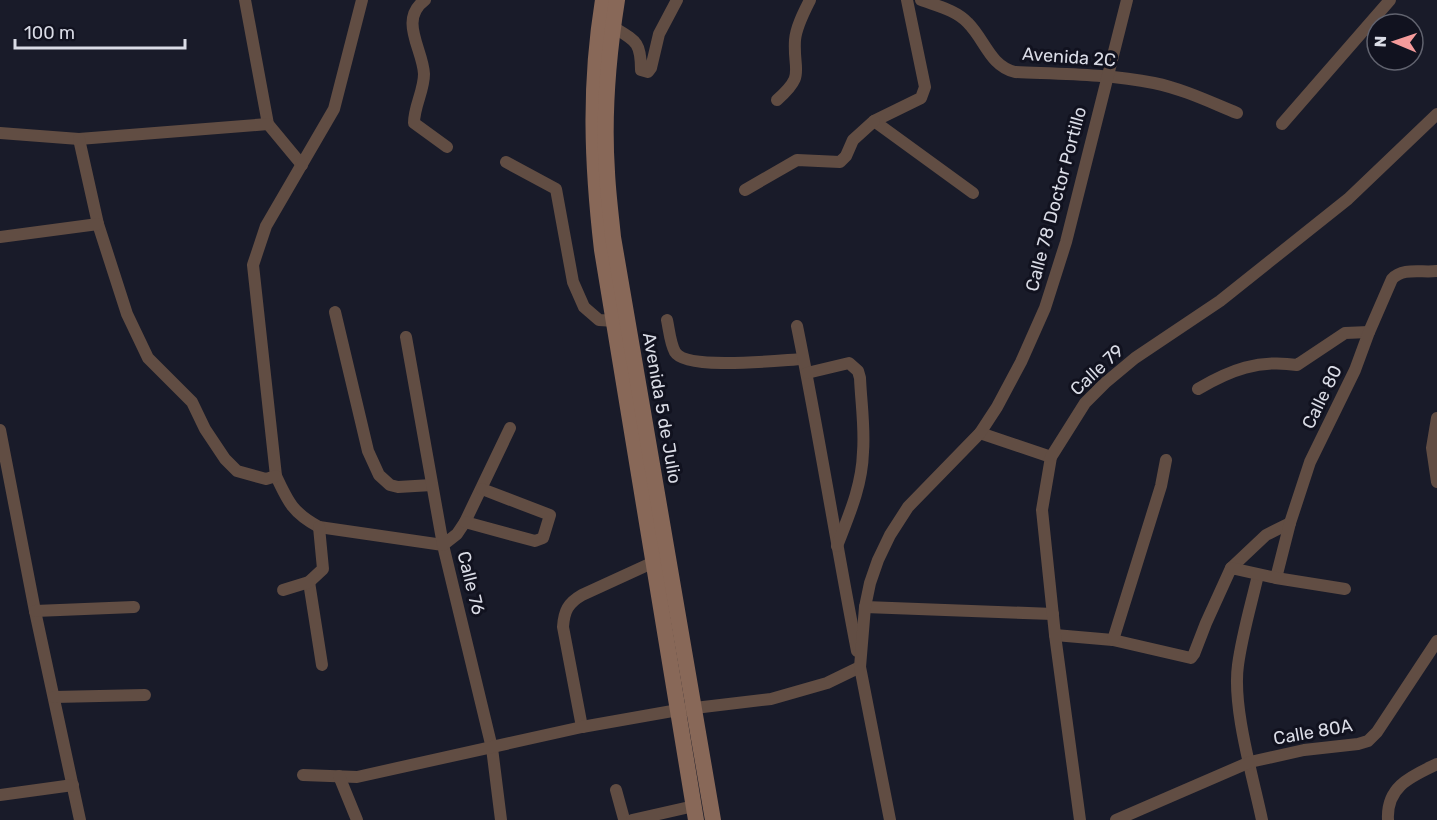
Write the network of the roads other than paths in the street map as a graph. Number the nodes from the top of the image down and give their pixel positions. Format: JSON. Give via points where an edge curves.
{"nodes":[{"id":1,"x":245,"y":0,"type":"edge"},
{"id":2,"x":362,"y":0,"type":"edge"},
{"id":3,"x":425,"y":0,"type":"edge"},
{"id":4,"x":603,"y":0,"type":"edge"},
{"id":5,"x":617,"y":0,"type":"edge"},
{"id":6,"x":677,"y":0,"type":"edge"},
{"id":7,"x":810,"y":0,"type":"edge"},
{"id":8,"x":907,"y":0,"type":"edge"},
{"id":9,"x":921,"y":0,"type":"edge"},
{"id":10,"x":1127,"y":0,"type":"edge"},
{"id":11,"x":1389,"y":0,"type":"edge"},
{"id":12,"x":613,"y":27,"type":"junction"},
{"id":13,"x":1107,"y":77,"type":"junction"},
{"id":14,"x":777,"y":100,"type":"dead end"},
{"id":15,"x":1237,"y":113,"type":"dead end"},
{"id":16,"x":1437,"y":114,"type":"edge"},
{"id":17,"x":874,"y":121,"type":"junction"},
{"id":18,"x":268,"y":124,"type":"junction"},
{"id":19,"x":1282,"y":124,"type":"dead end"},
{"id":20,"x":0,"y":133,"type":"edge"},
{"id":21,"x":79,"y":139,"type":"junction"},
{"id":22,"x":447,"y":147,"type":"dead end"},
{"id":23,"x":506,"y":162,"type":"dead end"},
{"id":24,"x":302,"y":165,"type":"junction"},
{"id":25,"x":745,"y":190,"type":"dead end"},
{"id":26,"x":973,"y":193,"type":"dead end"},
{"id":27,"x":98,"y":224,"type":"junction"},
{"id":28,"x":0,"y":237,"type":"edge"},
{"id":29,"x":1437,"y":271,"type":"edge"},
{"id":30,"x":335,"y":312,"type":"dead end"},
{"id":31,"x":667,"y":320,"type":"dead end"},
{"id":32,"x":615,"y":321,"type":"junction"},
{"id":33,"x":797,"y":326,"type":"dead end"},
{"id":34,"x":1369,"y":332,"type":"junction"},
{"id":35,"x":406,"y":337,"type":"dead end"},
{"id":36,"x":803,"y":359,"type":"junction"},
{"id":37,"x":807,"y":373,"type":"junction"},
{"id":38,"x":1198,"y":389,"type":"dead end"},
{"id":39,"x":1437,"y":418,"type":"edge"},
{"id":40,"x":510,"y":428,"type":"dead end"},
{"id":41,"x":0,"y":430,"type":"edge"},
{"id":42,"x":980,"y":433,"type":"junction"},
{"id":43,"x":1051,"y":457,"type":"junction"},
{"id":44,"x":1166,"y":460,"type":"dead end"},
{"id":45,"x":276,"y":476,"type":"junction"},
{"id":46,"x":1437,"y":482,"type":"edge"},
{"id":47,"x":432,"y":485,"type":"junction"},
{"id":48,"x":482,"y":489,"type":"junction"},
{"id":49,"x":465,"y":522,"type":"junction"},
{"id":50,"x":1290,"y":523,"type":"junction"},
{"id":51,"x":319,"y":527,"type":"junction"},
{"id":52,"x":442,"y":545,"type":"junction"},
{"id":53,"x":837,"y":547,"type":"junction"},
{"id":54,"x":654,"y":562,"type":"junction"},
{"id":55,"x":1231,"y":568,"type":"junction"},
{"id":56,"x":1258,"y":575,"type":"junction"},
{"id":57,"x":1276,"y":578,"type":"junction"},
{"id":58,"x":309,"y":582,"type":"junction"},
{"id":59,"x":1345,"y":589,"type":"dead end"},
{"id":60,"x":282,"y":590,"type":"dead end"},
{"id":61,"x":134,"y":607,"type":"dead end"},
{"id":62,"x":865,"y":607,"type":"junction"},
{"id":63,"x":35,"y":611,"type":"junction"},
{"id":64,"x":1053,"y":614,"type":"junction"},
{"id":65,"x":1055,"y":635,"type":"junction"},
{"id":66,"x":1113,"y":640,"type":"junction"},
{"id":67,"x":1437,"y":641,"type":"edge"},
{"id":68,"x":322,"y":665,"type":"dead end"},
{"id":69,"x":860,"y":667,"type":"junction"},
{"id":70,"x":145,"y":695,"type":"dead end"},
{"id":71,"x":54,"y":697,"type":"junction"},
{"id":72,"x":686,"y":709,"type":"junction"},
{"id":73,"x":582,"y":727,"type":"junction"},
{"id":74,"x":492,"y":748,"type":"junction"},
{"id":75,"x":1250,"y":762,"type":"junction"},
{"id":76,"x":1437,"y":764,"type":"edge"},
{"id":77,"x":303,"y":775,"type":"dead end"},
{"id":78,"x":339,"y":776,"type":"junction"},
{"id":79,"x":73,"y":785,"type":"junction"},
{"id":80,"x":616,"y":790,"type":"dead end"},
{"id":81,"x":0,"y":795,"type":"edge"},
{"id":82,"x":695,"y":813,"type":"edge"},
{"id":83,"x":80,"y":820,"type":"edge"},
{"id":84,"x":357,"y":820,"type":"edge"},
{"id":85,"x":501,"y":820,"type":"edge"},
{"id":86,"x":626,"y":820,"type":"edge"},
{"id":87,"x":632,"y":820,"type":"edge"},
{"id":88,"x":713,"y":820,"type":"edge"},
{"id":89,"x":890,"y":820,"type":"edge"},
{"id":90,"x":1080,"y":820,"type":"edge"},
{"id":91,"x":1116,"y":820,"type":"edge"},
{"id":92,"x":1262,"y":820,"type":"edge"},
{"id":93,"x":1388,"y":820,"type":"edge"}],
"edges":[{"from":1,"to":18,"type":"street"},
{"from":2,"to":24,"type":"street","via":[[334,109]]},
{"from":3,"to":22,"type":"street","via":[[416,10],[411,27],[424,71],[414,123]]},
{"from":4,"to":32,"type":"main road","name":"Avenida 5 de Julio","via":[[592,117],[602,250]]},
{"from":5,"to":12,"type":"main road","name":"Avenida 5 de Julio"},
{"from":6,"to":12,"type":"street","via":[[659,34],[648,72],[641,70],[640,47],[635,40]]},
{"from":7,"to":14,"type":"street","via":[[795,39],[795,80]]},
{"from":8,"to":17,"type":"street","via":[[924,94]]},
{"from":9,"to":13,"type":"street","name":"Avenida 2C","via":[[968,22],[1005,70]]},
{"from":10,"to":13,"type":"street","name":"Calle 78 Doctor Portillo"},
{"from":11,"to":19,"type":"street"},
{"from":12,"to":72,"type":"main road","name":"Avenida 5 de Julio","via":[[606,120],[613,237]]},
{"from":13,"to":15,"type":"street","name":"Avenida 2C","via":[[1170,87]]},
{"from":13,"to":42,"type":"street","name":"Calle 78 Doctor Portillo","via":[[1066,242],[1045,308],[1021,362]]},
{"from":16,"to":43,"type":"street","name":"Calle 79","via":[[1348,199],[1220,301],[1105,383],[1085,403]]},
{"from":17,"to":25,"type":"street","via":[[853,140],[840,162],[797,160]]},
{"from":17,"to":26,"type":"street"},
{"from":18,"to":21,"type":"street"},
{"from":18,"to":24,"type":"street"},
{"from":20,"to":21,"type":"street"},
{"from":21,"to":27,"type":"street"},
{"from":23,"to":32,"type":"street","via":[[556,189],[573,282],[584,307],[598,320]]},
{"from":24,"to":45,"type":"street","via":[[266,226],[253,266]]},
{"from":27,"to":28,"type":"street"},
{"from":27,"to":45,"type":"street","via":[[127,314],[148,358],[192,402],[205,429],[237,471],[266,478]]},
{"from":29,"to":34,"type":"street","name":"Calle 80","via":[[1397,273]]},
{"from":30,"to":47,"type":"street","via":[[368,451],[379,475],[398,487]]},
{"from":31,"to":36,"type":"street","via":[[675,352],[683,359],[745,363]]},
{"from":32,"to":54,"type":"main road","name":"Avenida 5 de Julio"},
{"from":33,"to":36,"type":"street"},
{"from":34,"to":38,"type":"street","via":[[1345,333],[1297,365],[1281,362],[1235,369]]},
{"from":34,"to":50,"type":"street","name":"Calle 80","via":[[1310,462]]},
{"from":35,"to":47,"type":"street"},
{"from":36,"to":37,"type":"street"},
{"from":37,"to":53,"type":"street"},
{"from":37,"to":53,"type":"street","via":[[849,363],[858,370],[860,378],[860,479]]},
{"from":39,"to":46,"type":"street","via":[[1432,448]]},
{"from":40,"to":48,"type":"street"},
{"from":41,"to":63,"type":"street"},
{"from":42,"to":43,"type":"street"},
{"from":42,"to":62,"type":"street","name":"Calle 78 Doctor Portillo","via":[[908,507],[878,560]]},
{"from":43,"to":64,"type":"street","name":"Calle 79","via":[[1042,510]]},
{"from":44,"to":66,"type":"street"},
{"from":45,"to":51,"type":"street","name":"Calle 76","via":[[302,518]]},
{"from":47,"to":52,"type":"street"},
{"from":48,"to":49,"type":"street"},
{"from":48,"to":49,"type":"street","via":[[550,515],[543,538],[535,541]]},
{"from":49,"to":52,"type":"street"},
{"from":50,"to":55,"type":"street","via":[[1266,535]]},
{"from":50,"to":57,"type":"street","name":"Calle 80"},
{"from":51,"to":52,"type":"street","name":"Calle 76"},
{"from":51,"to":58,"type":"street","via":[[323,569]]},
{"from":52,"to":74,"type":"street","name":"Calle 76"},
{"from":53,"to":69,"type":"street"},
{"from":54,"to":72,"type":"main road","name":"Avenida 5 de Julio"},
{"from":54,"to":73,"type":"street","via":[[571,601],[564,614],[563,627]]},
{"from":55,"to":56,"type":"street"},
{"from":55,"to":66,"type":"street","via":[[1191,658]]},
{"from":56,"to":57,"type":"street"},
{"from":56,"to":75,"type":"street","via":[[1238,666],[1239,707]]},
{"from":57,"to":59,"type":"street"},
{"from":58,"to":60,"type":"street"},
{"from":58,"to":68,"type":"street"},
{"from":61,"to":63,"type":"street"},
{"from":62,"to":64,"type":"street"},
{"from":62,"to":69,"type":"street","name":"Calle 78 Doctor Portillo"},
{"from":63,"to":71,"type":"street"},
{"from":64,"to":65,"type":"street","name":"Calle 79"},
{"from":65,"to":66,"type":"street"},
{"from":65,"to":90,"type":"street","name":"Calle 79"},
{"from":67,"to":75,"type":"street","name":"Calle 80A","via":[[1368,741]]},
{"from":69,"to":72,"type":"street","via":[[771,699]]},
{"from":69,"to":89,"type":"street","name":"Calle 78 Doctor Portillo"},
{"from":70,"to":71,"type":"street"},
{"from":71,"to":79,"type":"street"},
{"from":72,"to":73,"type":"street"},
{"from":72,"to":82,"type":"main road","name":"Avenida 5 de Julio"},
{"from":72,"to":88,"type":"main road","name":"Avenida 5 de Julio"},
{"from":73,"to":74,"type":"street"},
{"from":74,"to":78,"type":"street","via":[[357,777]]},
{"from":74,"to":85,"type":"street","name":"Calle 76"},
{"from":75,"to":91,"type":"street","name":"Calle 80A"},
{"from":75,"to":92,"type":"street"},
{"from":76,"to":93,"type":"street","via":[[1406,779],[1390,801]]},
{"from":77,"to":78,"type":"street"},
{"from":78,"to":84,"type":"street"},
{"from":79,"to":81,"type":"street"},
{"from":79,"to":83,"type":"street"},
{"from":80,"to":86,"type":"street"},
{"from":82,"to":87,"type":"street"}]}
